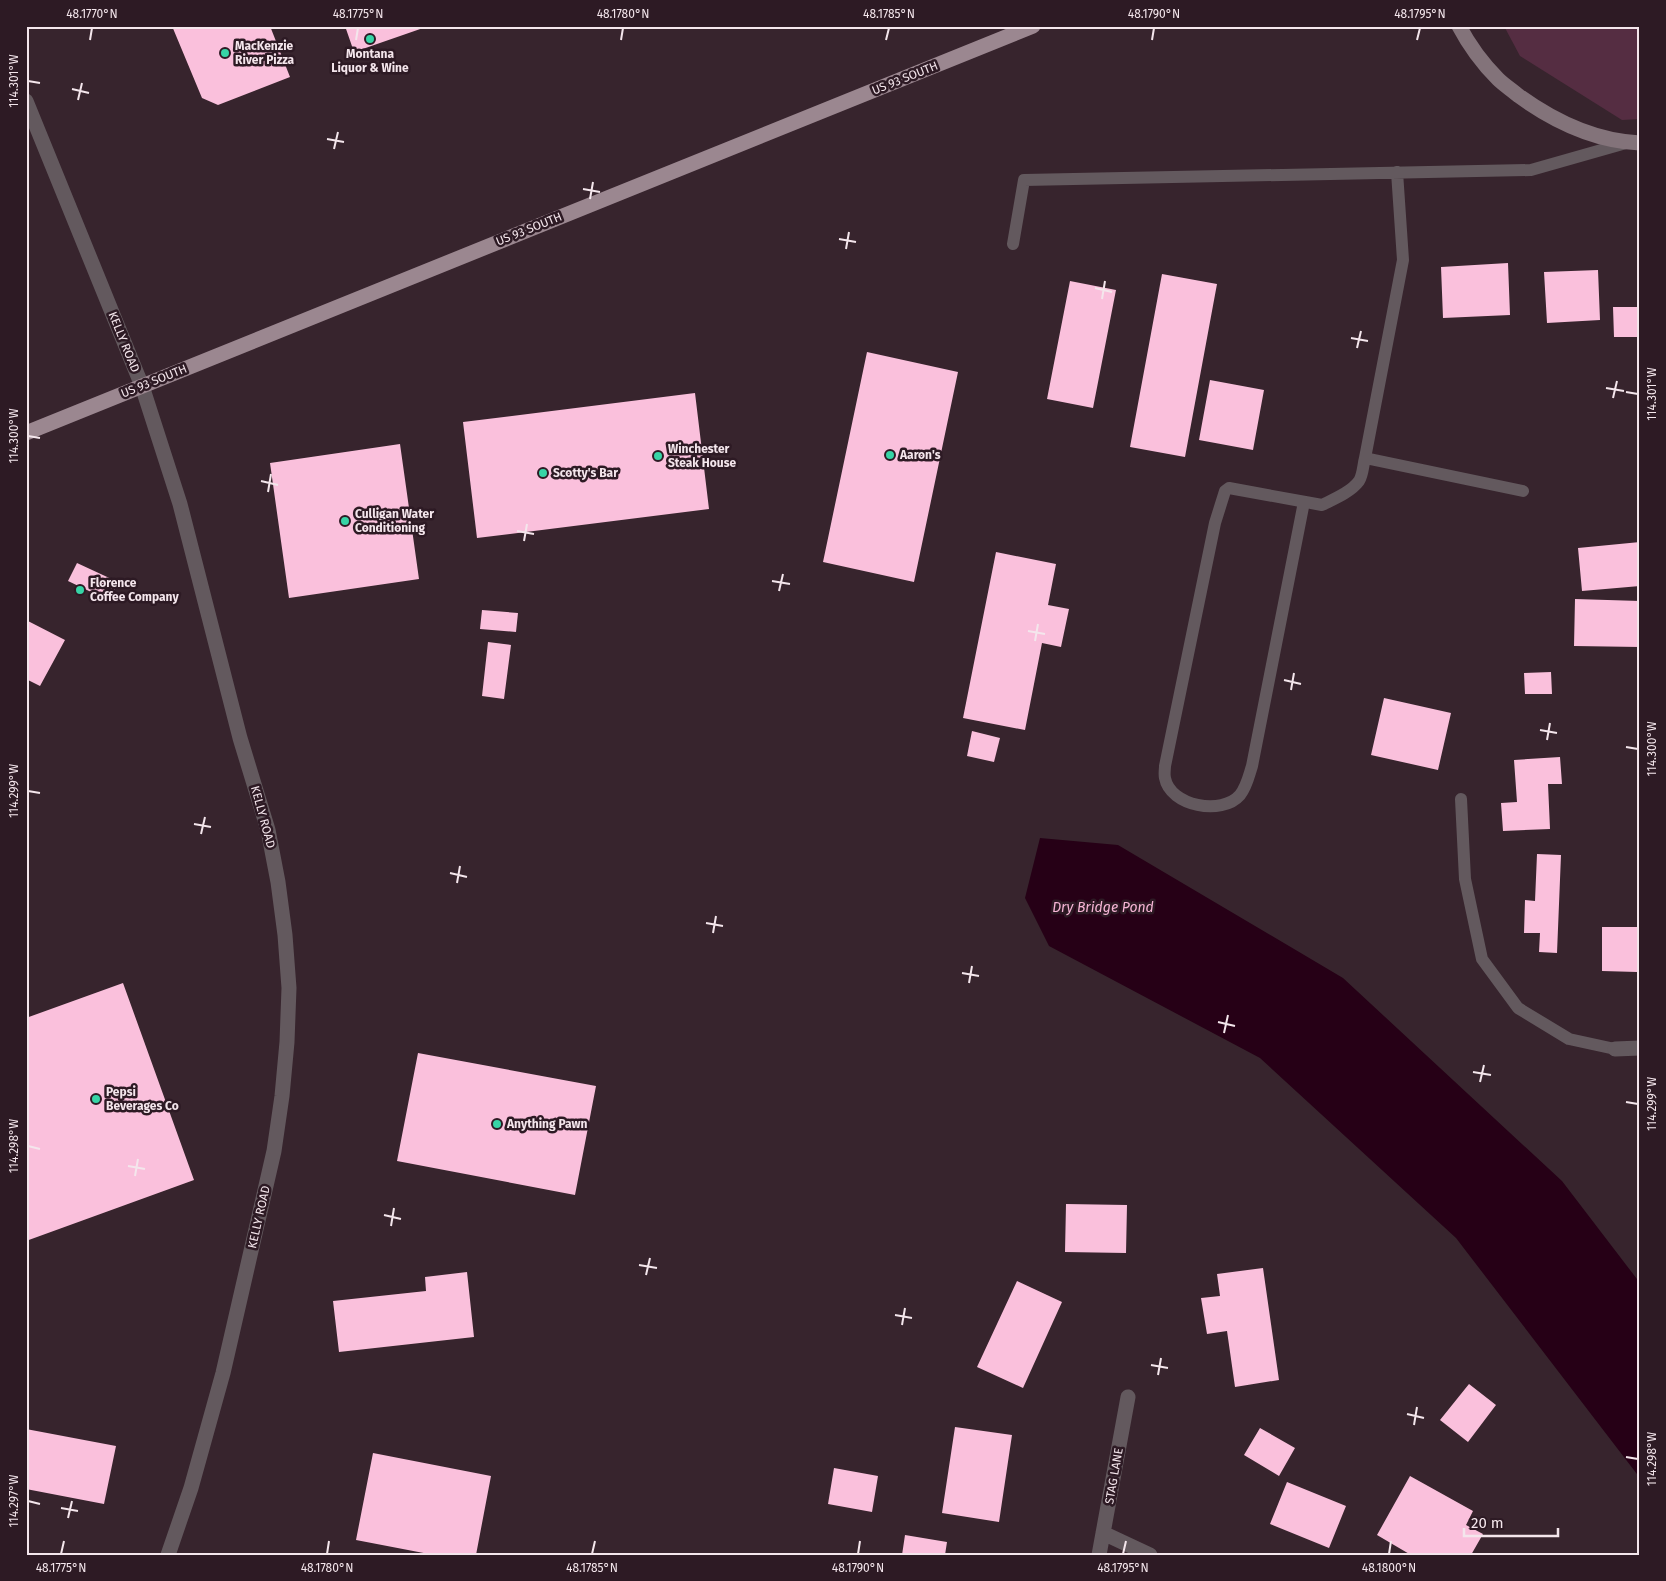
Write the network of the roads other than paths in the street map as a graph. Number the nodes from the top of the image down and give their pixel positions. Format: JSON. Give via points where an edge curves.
{"nodes":[{"id":1,"x":1033,"y":26,"type":"edge"},
{"id":2,"x":1459,"y":26,"type":"edge"},
{"id":3,"x":26,"y":101,"type":"edge"},
{"id":4,"x":1633,"y":143,"type":"edge"},
{"id":5,"x":1397,"y":172,"type":"junction"},
{"id":6,"x":1012,"y":244,"type":"dead end"},
{"id":7,"x":142,"y":386,"type":"junction"},
{"id":8,"x":26,"y":433,"type":"edge"},
{"id":9,"x":1365,"y":458,"type":"junction"},
{"id":10,"x":1523,"y":491,"type":"dead end"},
{"id":11,"x":1304,"y":502,"type":"junction"},
{"id":12,"x":1460,"y":799,"type":"dead end"},
{"id":13,"x":1640,"y":1048,"type":"edge"},
{"id":14,"x":1615,"y":1049,"type":"joint"},
{"id":15,"x":1128,"y":1397,"type":"dead end"},
{"id":16,"x":1103,"y":1532,"type":"junction"},
{"id":17,"x":168,"y":1555,"type":"edge"},
{"id":18,"x":1099,"y":1555,"type":"edge"},
{"id":19,"x":1150,"y":1555,"type":"edge"}],
"edges":[{"from":1,"to":7,"type":"main road","name":"US 93 SOUTH"},
{"from":2,"to":4,"type":"street","via":[[1468,43],[1498,80],[1540,112],[1587,134]]},
{"from":3,"to":7,"type":"street","name":"KELLY ROAD"},
{"from":4,"to":5,"type":"lane","via":[[1531,170]]},
{"from":5,"to":6,"type":"lane","via":[[1024,180]]},
{"from":5,"to":9,"type":"lane","via":[[1403,260]]},
{"from":7,"to":8,"type":"main road","name":"US 93 SOUTH"},
{"from":7,"to":17,"type":"street","name":"KELLY ROAD","via":[[180,504],[240,738],[268,830],[282,908],[288,988],[287,1042],[274,1151],[223,1373],[191,1488]]},
{"from":9,"to":10,"type":"lane"},
{"from":9,"to":11,"type":"lane","via":[[1360,480],[1351,488],[1322,505]]},
{"from":11,"to":11,"type":"lane","via":[[1229,488],[1224,492],[1165,766],[1165,778],[1179,798],[1205,806],[1218,806],[1231,802],[1247,782]]},
{"from":12,"to":14,"type":"lane","via":[[1465,879],[1482,959],[1518,1008],[1569,1039]]},
{"from":13,"to":14,"type":"street"},
{"from":15,"to":16,"type":"street","name":"STAG LANE"},
{"from":16,"to":18,"type":"street","name":"STAG LANE"},
{"from":16,"to":19,"type":"street"}]}
